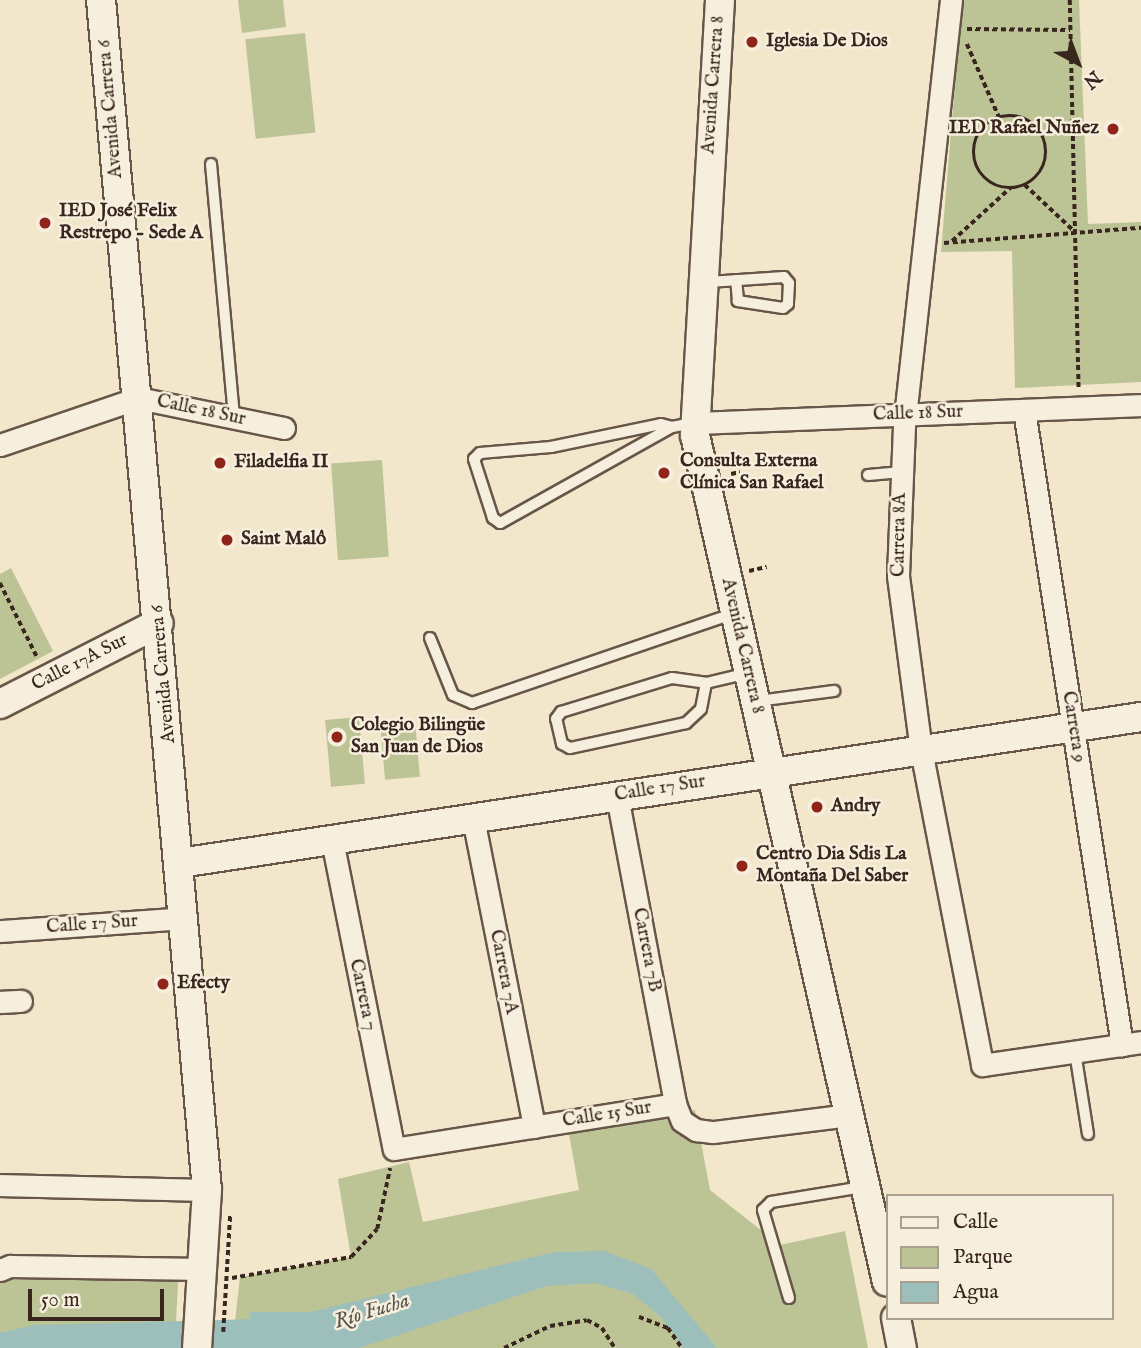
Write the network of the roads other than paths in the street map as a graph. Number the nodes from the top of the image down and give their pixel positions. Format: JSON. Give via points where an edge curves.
{"nodes":[{"id":1,"x":101,"y":0,"type":"edge"},
{"id":2,"x":720,"y":0,"type":"edge"},
{"id":3,"x":951,"y":0,"type":"edge"},
{"id":4,"x":211,"y":164,"type":"dead end"},
{"id":5,"x":736,"y":280,"type":"junction"},
{"id":6,"x":702,"y":282,"type":"junction"},
{"id":7,"x":138,"y":398,"type":"junction"},
{"id":8,"x":1141,"y":405,"type":"edge"},
{"id":9,"x":1024,"y":410,"type":"junction"},
{"id":10,"x":906,"y":414,"type":"junction"},
{"id":11,"x":234,"y":418,"type":"junction"},
{"id":12,"x":683,"y":425,"type":"junction"},
{"id":13,"x":284,"y":428,"type":"dead end"},
{"id":14,"x":0,"y":445,"type":"edge"},
{"id":15,"x":902,"y":472,"type":"junction"},
{"id":16,"x":868,"y":475,"type":"dead end"},
{"id":17,"x":735,"y":613,"type":"junction"},
{"id":18,"x":159,"y":622,"type":"junction"},
{"id":19,"x":430,"y":638,"type":"dead end"},
{"id":20,"x":748,"y":673,"type":"junction"},
{"id":21,"x":706,"y":683,"type":"junction"},
{"id":22,"x":834,"y":691,"type":"dead end"},
{"id":23,"x":755,"y":702,"type":"junction"},
{"id":24,"x":0,"y":704,"type":"edge"},
{"id":25,"x":1141,"y":717,"type":"edge"},
{"id":26,"x":1073,"y":727,"type":"junction"},
{"id":27,"x":921,"y":750,"type":"junction"},
{"id":28,"x":771,"y":773,"type":"junction"},
{"id":29,"x":617,"y":796,"type":"junction"},
{"id":30,"x":473,"y":818,"type":"junction"},
{"id":31,"x":331,"y":840,"type":"junction"},
{"id":32,"x":180,"y":863,"type":"junction"},
{"id":33,"x":185,"y":918,"type":"junction"},
{"id":34,"x":0,"y":931,"type":"edge"},
{"id":35,"x":1132,"y":1043,"type":"edge"},
{"id":36,"x":1075,"y":1052,"type":"junction"},
{"id":37,"x":675,"y":1104,"type":"junction"},
{"id":38,"x":849,"y":1115,"type":"junction"},
{"id":39,"x":534,"y":1127,"type":"junction"},
{"id":40,"x":1088,"y":1134,"type":"dead end"},
{"id":41,"x":394,"y":1149,"type":"joint"},
{"id":42,"x":0,"y":1185,"type":"edge"},
{"id":43,"x":865,"y":1186,"type":"junction"},
{"id":44,"x":207,"y":1190,"type":"junction"},
{"id":45,"x":204,"y":1269,"type":"junction"},
{"id":46,"x":0,"y":1270,"type":"edge"},
{"id":47,"x":886,"y":1278,"type":"edge"},
{"id":48,"x":789,"y":1298,"type":"dead end"},
{"id":49,"x":895,"y":1320,"type":"edge"},
{"id":50,"x":197,"y":1348,"type":"edge"},
{"id":51,"x":902,"y":1348,"type":"edge"}],
"edges":[{"from":1,"to":7,"type":"main road","name":"Avenida Carrera 6"},
{"from":2,"to":6,"type":"main road","name":"Avenida Carrera 8"},
{"from":3,"to":10,"type":"street","name":"Carrera 8A"},
{"from":4,"to":11,"type":"lane"},
{"from":5,"to":5,"type":"lane","via":[[784,277],[789,283],[788,304],[783,308],[738,301]]},
{"from":5,"to":6,"type":"lane"},
{"from":6,"to":12,"type":"main road","name":"Avenida Carrera 8"},
{"from":7,"to":11,"type":"street","name":"Calle 18 Sur"},
{"from":7,"to":14,"type":"street","name":"Calle 18 Sur"},
{"from":7,"to":18,"type":"main road","name":"Avenida Carrera 6"},
{"from":8,"to":9,"type":"street","name":"Calle 18 Sur"},
{"from":9,"to":10,"type":"street","name":"Calle 18 Sur"},
{"from":9,"to":26,"type":"street","name":"Carrera 9"},
{"from":10,"to":12,"type":"street","name":"Calle 18 Sur"},
{"from":10,"to":15,"type":"street","name":"Carrera 8A"},
{"from":11,"to":13,"type":"street","name":"Calle 18 Sur"},
{"from":12,"to":12,"type":"lane","via":[[661,424],[551,447],[480,453],[474,463],[493,518],[500,523]]},
{"from":12,"to":17,"type":"main road","name":"Avenida Carrera 8"},
{"from":15,"to":16,"type":"lane"},
{"from":15,"to":27,"type":"street","name":"Carrera 8A","via":[[898,576]]},
{"from":17,"to":19,"type":"lane","via":[[472,703],[453,695]]},
{"from":17,"to":20,"type":"main road","name":"Avenida Carrera 8"},
{"from":18,"to":24,"type":"main road","name":"Calle 17A Sur"},
{"from":18,"to":32,"type":"main road","name":"Avenida Carrera 6"},
{"from":20,"to":21,"type":"lane"},
{"from":20,"to":23,"type":"main road","name":"Avenida Carrera 8"},
{"from":21,"to":21,"type":"lane","via":[[672,678],[561,712],[556,719],[562,744],[570,748],[686,723],[701,709]]},
{"from":22,"to":23,"type":"lane"},
{"from":23,"to":28,"type":"main road","name":"Avenida Carrera 8"},
{"from":25,"to":26,"type":"main road","name":"Calle 17 Sur"},
{"from":26,"to":27,"type":"main road","name":"Calle 17 Sur"},
{"from":26,"to":35,"type":"street","name":"Carrera 9"},
{"from":27,"to":28,"type":"main road","name":"Calle 17 Sur"},
{"from":27,"to":36,"type":"street","name":"Carrera 8A","via":[[982,1065]]},
{"from":28,"to":29,"type":"main road","name":"Calle 17 Sur"},
{"from":28,"to":38,"type":"main road","name":"Avenida Carrera 8"},
{"from":29,"to":30,"type":"main road","name":"Calle 17 Sur"},
{"from":29,"to":37,"type":"street","name":"Carrera 7B"},
{"from":30,"to":31,"type":"main road","name":"Calle 17 Sur"},
{"from":30,"to":39,"type":"street","name":"Carrera 7A"},
{"from":31,"to":32,"type":"main road","name":"Calle 17 Sur"},
{"from":31,"to":41,"type":"street","name":"Carrera 7"},
{"from":32,"to":33,"type":"main road","name":"Avenida Carrera 6"},
{"from":33,"to":34,"type":"street","name":"Calle 17 Sur"},
{"from":33,"to":44,"type":"main road","name":"Avenida Carrera 6"},
{"from":35,"to":36,"type":"street"},
{"from":36,"to":40,"type":"lane"},
{"from":37,"to":38,"type":"street","name":"Calle 15 Sur","via":[[682,1121],[696,1130],[713,1132]]},
{"from":37,"to":39,"type":"street","name":"Calle 15 Sur"},
{"from":38,"to":43,"type":"main road","name":"Avenida Carrera 8"},
{"from":39,"to":41,"type":"street","name":"Calle 15 Sur"},
{"from":42,"to":44,"type":"street"},
{"from":43,"to":47,"type":"main road","name":"Avenida Carrera 8"},
{"from":43,"to":48,"type":"lane","via":[[771,1202],[763,1210]]},
{"from":44,"to":45,"type":"main road","name":"Avenida Carrera 6"},
{"from":45,"to":46,"type":"street","via":[[10,1266]]},
{"from":45,"to":50,"type":"main road","name":"Avenida Carrera 6"},
{"from":49,"to":51,"type":"main road"}]}
